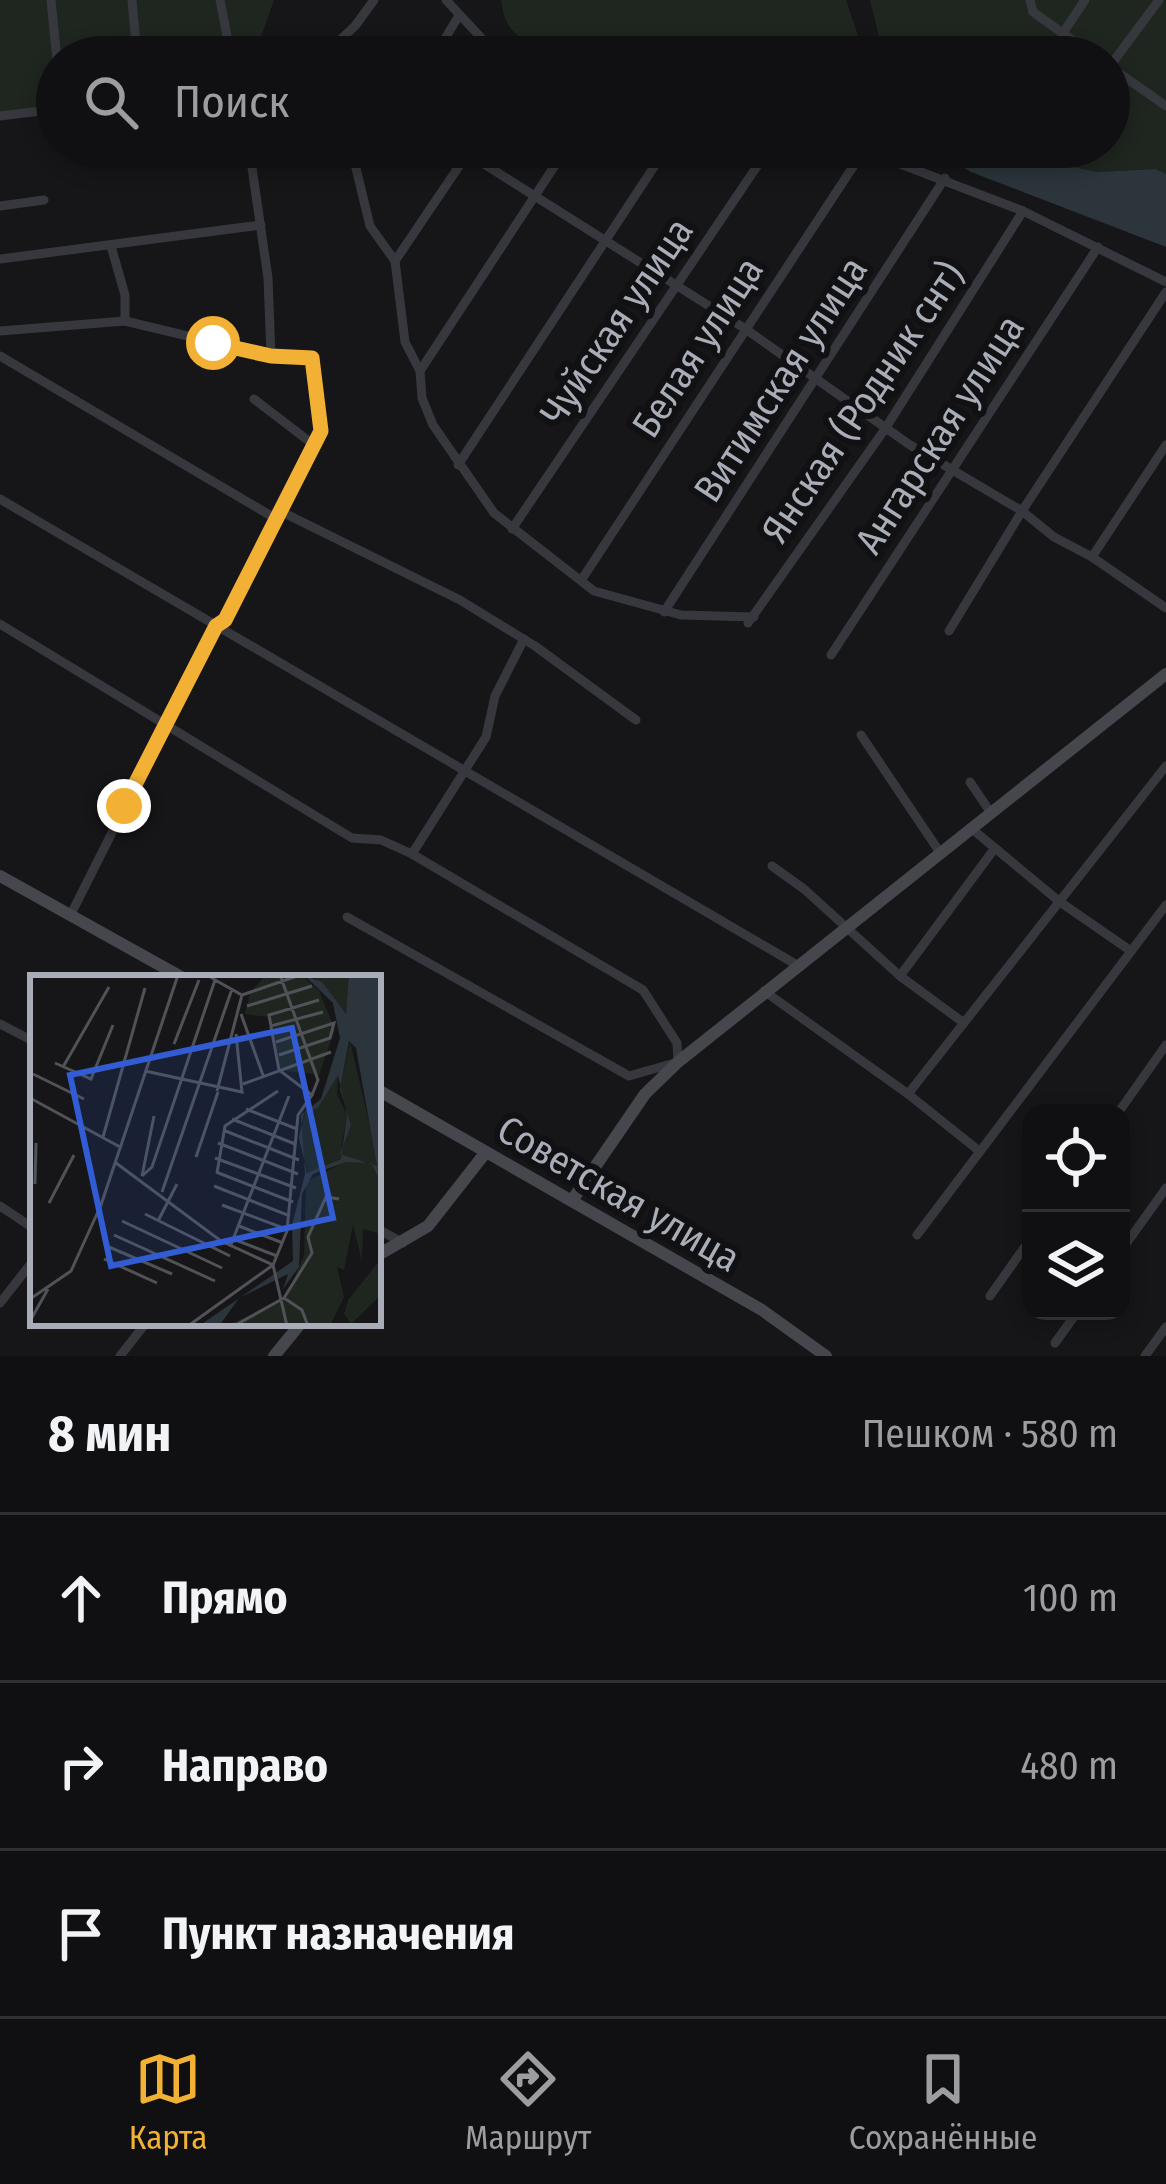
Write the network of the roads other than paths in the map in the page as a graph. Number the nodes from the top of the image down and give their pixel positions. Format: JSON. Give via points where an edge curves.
{"nodes":[{"id":1,"x":51,"y":0,"type":"edge"},
{"id":2,"x":132,"y":0,"type":"edge"},
{"id":3,"x":220,"y":0,"type":"edge"},
{"id":4,"x":374,"y":0,"type":"edge"},
{"id":5,"x":446,"y":0,"type":"edge"},
{"id":6,"x":1030,"y":0,"type":"edge"},
{"id":7,"x":1085,"y":0,"type":"edge"},
{"id":8,"x":1159,"y":0,"type":"edge"},
{"id":9,"x":458,"y":16,"type":"junction"},
{"id":10,"x":1063,"y":33,"type":"junction"},
{"id":11,"x":55,"y":36,"type":"edge"},
{"id":12,"x":135,"y":36,"type":"edge"},
{"id":13,"x":227,"y":36,"type":"edge"},
{"id":14,"x":344,"y":36,"type":"edge"},
{"id":15,"x":446,"y":36,"type":"edge"},
{"id":16,"x":478,"y":36,"type":"edge"},
{"id":17,"x":1067,"y":36,"type":"edge"},
{"id":18,"x":1130,"y":38,"type":"edge"},
{"id":19,"x":1130,"y":81,"type":"edge"},
{"id":20,"x":1166,"y":87,"type":"edge"},
{"id":21,"x":1161,"y":103,"type":"edge"},
{"id":22,"x":36,"y":112,"type":"edge"},
{"id":23,"x":0,"y":116,"type":"edge"},
{"id":24,"x":252,"y":168,"type":"edge"},
{"id":25,"x":356,"y":168,"type":"edge"},
{"id":26,"x":458,"y":168,"type":"edge"},
{"id":27,"x":494,"y":168,"type":"edge"},
{"id":28,"x":554,"y":168,"type":"edge"},
{"id":29,"x":653,"y":168,"type":"edge"},
{"id":30,"x":756,"y":168,"type":"edge"},
{"id":31,"x":847,"y":168,"type":"edge"},
{"id":32,"x":917,"y":168,"type":"edge"},
{"id":33,"x":945,"y":178,"type":"junction"},
{"id":34,"x":535,"y":197,"type":"junction"},
{"id":35,"x":44,"y":200,"type":"dead end"},
{"id":36,"x":0,"y":206,"type":"edge"},
{"id":37,"x":1023,"y":211,"type":"junction"},
{"id":38,"x":261,"y":225,"type":"junction"},
{"id":39,"x":605,"y":242,"type":"junction"},
{"id":40,"x":111,"y":246,"type":"junction"},
{"id":41,"x":1098,"y":247,"type":"junction"},
{"id":42,"x":0,"y":259,"type":"edge"},
{"id":43,"x":395,"y":261,"type":"junction"},
{"id":44,"x":1166,"y":281,"type":"edge"},
{"id":45,"x":676,"y":289,"type":"junction"},
{"id":46,"x":1166,"y":292,"type":"edge"},
{"id":47,"x":125,"y":321,"type":"junction"},
{"id":48,"x":744,"y":328,"type":"junction"},
{"id":49,"x":0,"y":331,"type":"edge"},
{"id":50,"x":0,"y":356,"type":"edge"},
{"id":51,"x":271,"y":356,"type":"junction"},
{"id":52,"x":421,"y":371,"type":"junction"},
{"id":53,"x":817,"y":378,"type":"junction"},
{"id":54,"x":254,"y":399,"type":"dead end"},
{"id":55,"x":885,"y":429,"type":"junction"},
{"id":56,"x":1166,"y":445,"type":"edge"},
{"id":57,"x":314,"y":446,"type":"junction"},
{"id":58,"x":458,"y":465,"type":"junction"},
{"id":59,"x":951,"y":470,"type":"junction"},
{"id":60,"x":0,"y":499,"type":"edge"},
{"id":61,"x":1022,"y":512,"type":"junction"},
{"id":62,"x":280,"y":516,"type":"junction"},
{"id":63,"x":512,"y":529,"type":"junction"},
{"id":64,"x":1092,"y":557,"type":"junction"},
{"id":65,"x":582,"y":579,"type":"junction"},
{"id":66,"x":1165,"y":604,"type":"edge"},
{"id":67,"x":664,"y":612,"type":"junction"},
{"id":68,"x":0,"y":624,"type":"edge"},
{"id":69,"x":216,"y":626,"type":"junction"},
{"id":70,"x":949,"y":631,"type":"dead end"},
{"id":71,"x":524,"y":639,"type":"junction"},
{"id":72,"x":831,"y":655,"type":"dead end"},
{"id":73,"x":1166,"y":674,"type":"edge"},
{"id":74,"x":636,"y":720,"type":"dead end"},
{"id":75,"x":166,"y":723,"type":"junction"},
{"id":76,"x":862,"y":735,"type":"dead end"},
{"id":77,"x":1166,"y":766,"type":"edge"},
{"id":78,"x":464,"y":771,"type":"junction"},
{"id":79,"x":970,"y":782,"type":"dead end"},
{"id":80,"x":991,"y":813,"type":"junction"},
{"id":81,"x":972,"y":829,"type":"junction"},
{"id":82,"x":995,"y":848,"type":"junction"},
{"id":83,"x":412,"y":854,"type":"junction"},
{"id":84,"x":941,"y":854,"type":"junction"},
{"id":85,"x":772,"y":866,"type":"dead end"},
{"id":86,"x":0,"y":876,"type":"edge"},
{"id":87,"x":1060,"y":902,"type":"junction"},
{"id":88,"x":1166,"y":905,"type":"edge"},
{"id":89,"x":70,"y":914,"type":"junction"},
{"id":90,"x":347,"y":917,"type":"dead end"},
{"id":91,"x":845,"y":927,"type":"junction"},
{"id":92,"x":1131,"y":951,"type":"junction"},
{"id":93,"x":797,"y":965,"type":"junction"},
{"id":94,"x":178,"y":975,"type":"edge"},
{"id":95,"x":900,"y":976,"type":"junction"},
{"id":96,"x":764,"y":991,"type":"junction"},
{"id":97,"x":964,"y":1023,"type":"junction"},
{"id":98,"x":0,"y":1024,"type":"edge"},
{"id":99,"x":30,"y":1039,"type":"edge"},
{"id":100,"x":1166,"y":1045,"type":"edge"},
{"id":101,"x":678,"y":1062,"type":"junction"},
{"id":102,"x":381,"y":1092,"type":"edge"},
{"id":103,"x":908,"y":1094,"type":"junction"},
{"id":104,"x":1124,"y":1104,"type":"edge"},
{"id":105,"x":978,"y":1150,"type":"junction"},
{"id":106,"x":487,"y":1152,"type":"junction"},
{"id":107,"x":1166,"y":1188,"type":"edge"},
{"id":108,"x":573,"y":1199,"type":"junction"},
{"id":109,"x":0,"y":1206,"type":"edge"},
{"id":110,"x":30,"y":1226,"type":"edge"},
{"id":111,"x":381,"y":1231,"type":"edge"},
{"id":112,"x":917,"y":1235,"type":"dead end"},
{"id":113,"x":1130,"y":1238,"type":"edge"},
{"id":114,"x":403,"y":1243,"type":"junction"},
{"id":115,"x":1022,"y":1251,"type":"edge"},
{"id":116,"x":381,"y":1254,"type":"edge"},
{"id":117,"x":30,"y":1265,"type":"edge"},
{"id":118,"x":990,"y":1296,"type":"dead end"},
{"id":119,"x":0,"y":1303,"type":"edge"},
{"id":120,"x":1072,"y":1320,"type":"edge"},
{"id":121,"x":144,"y":1326,"type":"edge"},
{"id":122,"x":299,"y":1326,"type":"edge"},
{"id":123,"x":1166,"y":1327,"type":"edge"},
{"id":124,"x":1055,"y":1343,"type":"dead end"},
{"id":125,"x":120,"y":1356,"type":"edge"},
{"id":126,"x":274,"y":1356,"type":"edge"},
{"id":127,"x":826,"y":1356,"type":"edge"},
{"id":128,"x":1145,"y":1356,"type":"edge"}],
"edges":[{"from":1,"to":11,"type":"street"},
{"from":2,"to":12,"type":"street"},
{"from":3,"to":13,"type":"street"},
{"from":4,"to":14,"type":"street"},
{"from":5,"to":9,"type":"street"},
{"from":6,"to":10,"type":"street","via":[[1033,12]]},
{"from":7,"to":10,"type":"street"},
{"from":8,"to":18,"type":"street"},
{"from":9,"to":15,"type":"street"},
{"from":9,"to":16,"type":"street"},
{"from":10,"to":17,"type":"street"},
{"from":19,"to":21,"type":"street"},
{"from":20,"to":21,"type":"street"},
{"from":22,"to":23,"type":"street"},
{"from":24,"to":38,"type":"street"},
{"from":25,"to":43,"type":"street","via":[[370,226]]},
{"from":26,"to":43,"type":"street"},
{"from":27,"to":34,"type":"street"},
{"from":28,"to":34,"type":"street"},
{"from":29,"to":39,"type":"street"},
{"from":30,"to":45,"type":"street","name":"Чуйская улица"},
{"from":31,"to":48,"type":"street","name":"Белая улица"},
{"from":32,"to":33,"type":"street"},
{"from":33,"to":37,"type":"street"},
{"from":33,"to":53,"type":"street","name":"Витимская улица"},
{"from":34,"to":39,"type":"street"},
{"from":34,"to":52,"type":"street"},
{"from":35,"to":36,"type":"street"},
{"from":37,"to":41,"type":"street"},
{"from":37,"to":55,"type":"street","name":"Янская (Родник снт)"},
{"from":38,"to":40,"type":"street"},
{"from":38,"to":51,"type":"street"},
{"from":39,"to":45,"type":"street"},
{"from":39,"to":58,"type":"street"},
{"from":40,"to":42,"type":"street"},
{"from":40,"to":47,"type":"street"},
{"from":41,"to":44,"type":"street"},
{"from":41,"to":59,"type":"street","name":"Ангарская улица"},
{"from":43,"to":52,"type":"street","via":[[405,342]]},
{"from":45,"to":48,"type":"street"},
{"from":45,"to":63,"type":"street","name":"Чуйская улица"},
{"from":46,"to":61,"type":"street"},
{"from":47,"to":49,"type":"street"},
{"from":47,"to":51,"type":"street"},
{"from":48,"to":53,"type":"street"},
{"from":48,"to":65,"type":"street","name":"Белая улица"},
{"from":50,"to":62,"type":"street"},
{"from":51,"to":57,"type":"street","via":[[312,358],[321,431]]},
{"from":52,"to":58,"type":"street","via":[[422,398]]},
{"from":53,"to":55,"type":"street"},
{"from":53,"to":67,"type":"street","name":"Витимская улица"},
{"from":54,"to":57,"type":"street"},
{"from":55,"to":59,"type":"street"},
{"from":55,"to":67,"type":"street","name":"Янская (Родник снт)","via":[[751,620]]},
{"from":56,"to":64,"type":"street"},
{"from":57,"to":62,"type":"street"},
{"from":58,"to":63,"type":"street"},
{"from":59,"to":61,"type":"street"},
{"from":59,"to":72,"type":"street","name":"Ангарская улица"},
{"from":60,"to":69,"type":"street"},
{"from":61,"to":64,"type":"street"},
{"from":61,"to":70,"type":"street"},
{"from":62,"to":69,"type":"street"},
{"from":62,"to":71,"type":"street","via":[[460,600]]},
{"from":63,"to":65,"type":"street"},
{"from":64,"to":66,"type":"street"},
{"from":65,"to":67,"type":"street","via":[[594,591]]},
{"from":68,"to":75,"type":"street"},
{"from":69,"to":75,"type":"street"},
{"from":69,"to":78,"type":"street"},
{"from":71,"to":74,"type":"street"},
{"from":71,"to":78,"type":"street"},
{"from":73,"to":80,"type":"main road"},
{"from":75,"to":83,"type":"street","via":[[352,838]]},
{"from":75,"to":89,"type":"street"},
{"from":76,"to":84,"type":"street"},
{"from":77,"to":87,"type":"street"},
{"from":78,"to":83,"type":"street"},
{"from":78,"to":93,"type":"street"},
{"from":79,"to":80,"type":"street"},
{"from":80,"to":81,"type":"main road"},
{"from":81,"to":82,"type":"street"},
{"from":81,"to":84,"type":"main road"},
{"from":82,"to":87,"type":"street"},
{"from":82,"to":95,"type":"street"},
{"from":83,"to":101,"type":"street","via":[[643,990],[677,1043]]},
{"from":84,"to":91,"type":"main road"},
{"from":85,"to":91,"type":"street"},
{"from":86,"to":89,"type":"main road"},
{"from":87,"to":92,"type":"street"},
{"from":87,"to":97,"type":"street"},
{"from":88,"to":92,"type":"street"},
{"from":89,"to":94,"type":"main road"},
{"from":90,"to":101,"type":"street","via":[[629,1076]]},
{"from":91,"to":93,"type":"main road"},
{"from":91,"to":95,"type":"street"},
{"from":92,"to":105,"type":"street"},
{"from":93,"to":96,"type":"main road"},
{"from":95,"to":97,"type":"street"},
{"from":96,"to":101,"type":"main road"},
{"from":96,"to":103,"type":"street"},
{"from":97,"to":103,"type":"street"},
{"from":98,"to":99,"type":"street"},
{"from":100,"to":104,"type":"street"},
{"from":101,"to":108,"type":"main road","via":[[644,1094]]},
{"from":102,"to":106,"type":"main road","name":"Советская улица"},
{"from":103,"to":105,"type":"street"},
{"from":105,"to":112,"type":"street"},
{"from":106,"to":108,"type":"main road","name":"Советская улица"},
{"from":106,"to":114,"type":"main road","via":[[428,1226]]},
{"from":107,"to":113,"type":"street"},
{"from":108,"to":127,"type":"main road","name":"Советская улица"},
{"from":109,"to":110,"type":"street"},
{"from":111,"to":114,"type":"street"},
{"from":114,"to":116,"type":"main road"},
{"from":115,"to":118,"type":"street"},
{"from":117,"to":119,"type":"street"},
{"from":120,"to":124,"type":"street"},
{"from":121,"to":125,"type":"street"},
{"from":122,"to":126,"type":"main road"},
{"from":123,"to":128,"type":"street"}]}
